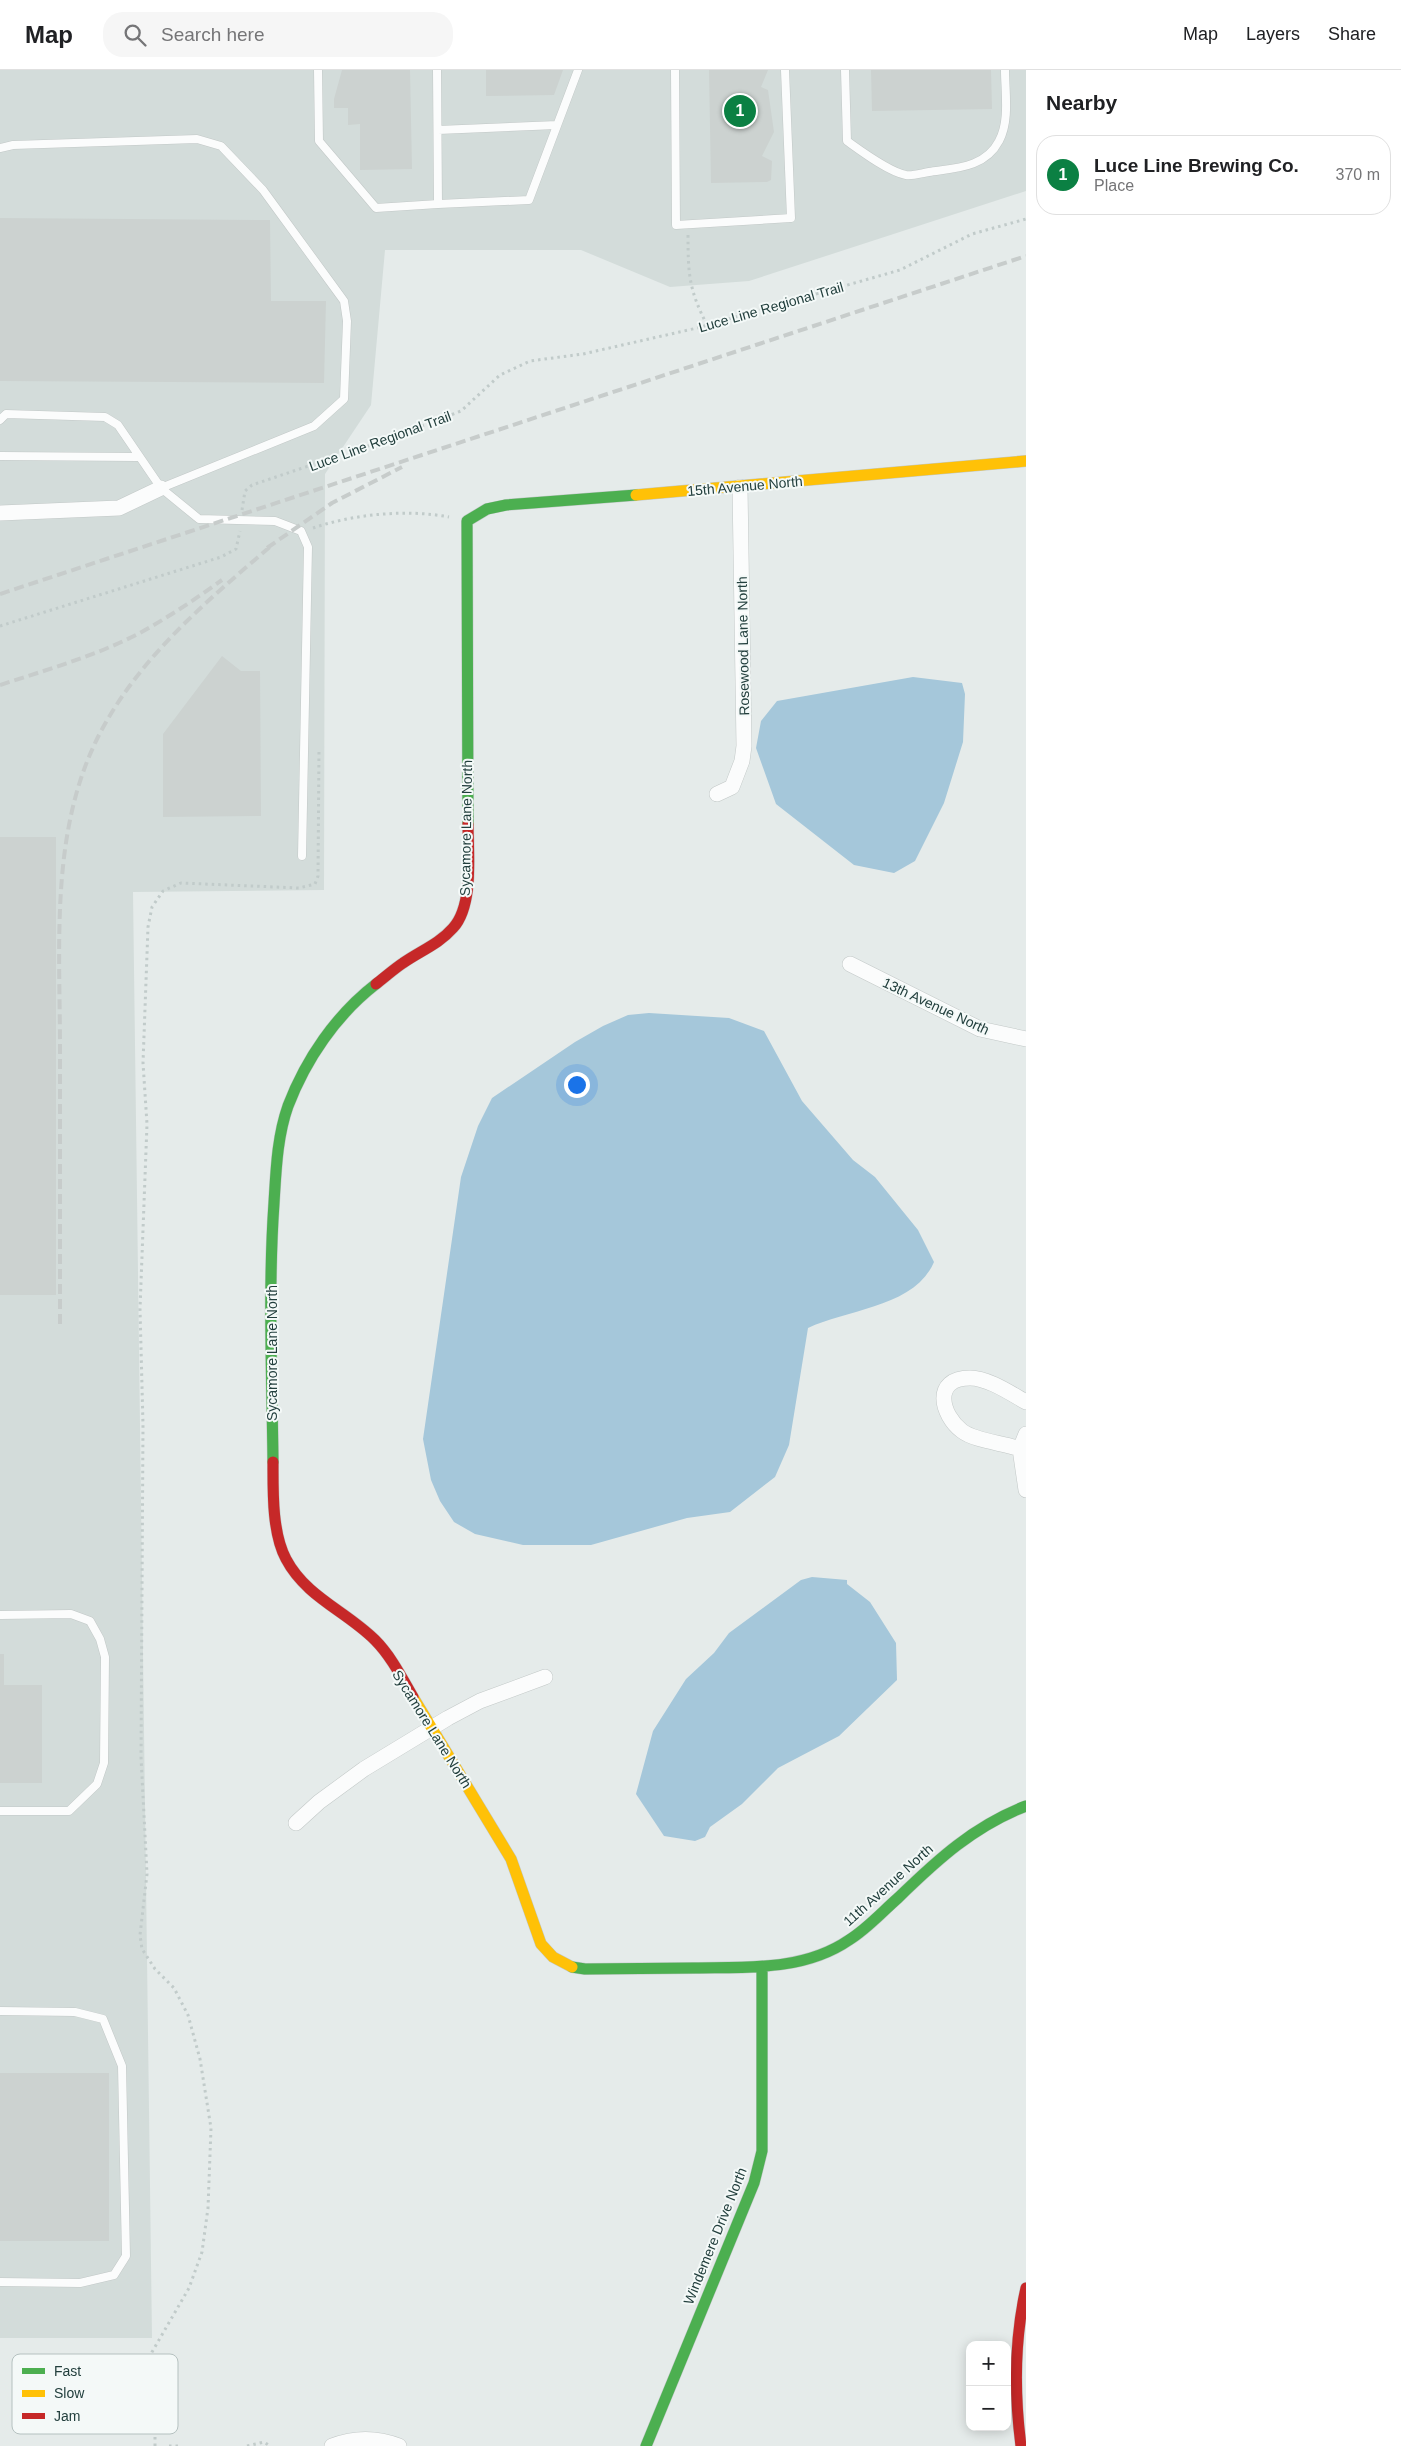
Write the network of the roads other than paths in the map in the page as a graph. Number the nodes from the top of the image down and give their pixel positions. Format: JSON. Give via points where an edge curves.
{"nodes":[{"id":1,"x":318,"y":70,"type":"edge"},
{"id":2,"x":437,"y":70,"type":"edge"},
{"id":3,"x":578,"y":70,"type":"edge"},
{"id":4,"x":674,"y":70,"type":"edge"},
{"id":5,"x":785,"y":70,"type":"edge"},
{"id":6,"x":845,"y":70,"type":"edge"},
{"id":7,"x":1005,"y":70,"type":"edge"},
{"id":8,"x":557,"y":125,"type":"junction"},
{"id":9,"x":438,"y":130,"type":"junction"},
{"id":10,"x":0,"y":148,"type":"edge"},
{"id":11,"x":438,"y":204,"type":"junction"},
{"id":12,"x":0,"y":420,"type":"edge"},
{"id":13,"x":0,"y":456,"type":"edge"},
{"id":14,"x":138,"y":457,"type":"junction"},
{"id":15,"x":1026,"y":461,"type":"edge"},
{"id":16,"x":740,"y":487,"type":"junction"},
{"id":17,"x":161,"y":488,"type":"junction"},
{"id":18,"x":0,"y":513,"type":"edge"},
{"id":19,"x":467,"y":521,"type":"joint"},
{"id":20,"x":717,"y":794,"type":"dead end"},
{"id":21,"x":302,"y":856,"type":"dead end"},
{"id":22,"x":850,"y":964,"type":"dead end"},
{"id":23,"x":1026,"y":1039,"type":"edge"},
{"id":24,"x":1026,"y":1402,"type":"edge"},
{"id":25,"x":1026,"y":1434,"type":"edge"},
{"id":26,"x":1020,"y":1449,"type":"junction"},
{"id":27,"x":1026,"y":1490,"type":"edge"},
{"id":28,"x":0,"y":1615,"type":"edge"},
{"id":29,"x":544,"y":1677,"type":"dead end"},
{"id":30,"x":432,"y":1728,"type":"junction"},
{"id":31,"x":1026,"y":1806,"type":"edge"},
{"id":32,"x":0,"y":1811,"type":"edge"},
{"id":33,"x":296,"y":1823,"type":"dead end"},
{"id":34,"x":762,"y":1967,"type":"junction"},
{"id":35,"x":0,"y":2011,"type":"edge"},
{"id":36,"x":0,"y":2282,"type":"edge"},
{"id":37,"x":1026,"y":2288,"type":"edge"},
{"id":38,"x":332,"y":2446,"type":"edge"},
{"id":39,"x":399,"y":2446,"type":"edge"},
{"id":40,"x":646,"y":2446,"type":"edge"},
{"id":41,"x":1021,"y":2446,"type":"edge"}],
"edges":[{"from":1,"to":11,"type":"lane","via":[[319,141],[376,208]]},
{"from":2,"to":9,"type":"lane"},
{"from":3,"to":8,"type":"lane"},
{"from":4,"to":5,"type":"lane","via":[[676,225],[791,218]]},
{"from":6,"to":7,"type":"lane","via":[[846,142],[873,160],[906,175],[964,167],[989,154],[999,141],[1006,117]]},
{"from":8,"to":9,"type":"lane"},
{"from":8,"to":11,"type":"lane","via":[[529,200]]},
{"from":9,"to":11,"type":"lane"},
{"from":10,"to":17,"type":"lane","via":[[198,139],[221,146],[263,190],[344,301],[347,321],[344,399],[332,412],[314,426]]},
{"from":12,"to":14,"type":"lane","via":[[6,414],[105,417],[118,425]]},
{"from":13,"to":14,"type":"lane"},
{"from":14,"to":17,"type":"lane"},
{"from":15,"to":16,"type":"street","name":"15th Avenue North"},
{"from":16,"to":19,"type":"street","name":"15th Avenue North","via":[[506,505],[487,509]]},
{"from":16,"to":20,"type":"street","name":"Rosewood Lane North","via":[[744,746],[732,787]]},
{"from":17,"to":18,"type":"street","via":[[119,508]]},
{"from":17,"to":21,"type":"lane","via":[[199,519],[275,521],[301,531],[308,546]]},
{"from":19,"to":30,"type":"street","name":"Sycamore Lane North","via":[[468,889],[462,913],[456,927],[368,990],[334,1023],[308,1062],[288,1106],[277,1154],[272,1220],[272,1497],[286,1558],[303,1585],[375,1640]]},
{"from":22,"to":23,"type":"street","name":"13th Avenue North","via":[[980,1029]]},
{"from":24,"to":26,"type":"street","via":[[982,1380],[970,1378],[956,1380],[946,1388],[942,1399],[946,1411],[963,1433]]},
{"from":25,"to":26,"type":"street"},
{"from":26,"to":27,"type":"street"},
{"from":28,"to":32,"type":"lane","via":[[71,1614],[90,1621],[106,1657],[104,1763],[97,1784],[69,1811]]},
{"from":29,"to":30,"type":"street","via":[[480,1701]]},
{"from":30,"to":33,"type":"street","via":[[364,1769]]},
{"from":30,"to":34,"type":"street","name":"Sycamore Lane North","via":[[511,1859],[541,1944],[553,1957],[567,1966],[585,1969]]},
{"from":31,"to":34,"type":"street","name":"11th Avenue North","via":[[988,1822],[956,1842],[866,1927],[843,1944],[817,1957],[790,1965]]},
{"from":34,"to":40,"type":"street","name":"Windemere Drive North","via":[[762,2152],[754,2183]]},
{"from":35,"to":36,"type":"lane","via":[[76,2012],[102,2019],[122,2066],[126,2246],[126,2256],[114,2275],[80,2283]]},
{"from":37,"to":41,"type":"street","via":[[1014,2361]]},
{"from":38,"to":39,"type":"street","via":[[348,2440],[370,2438]]}]}
